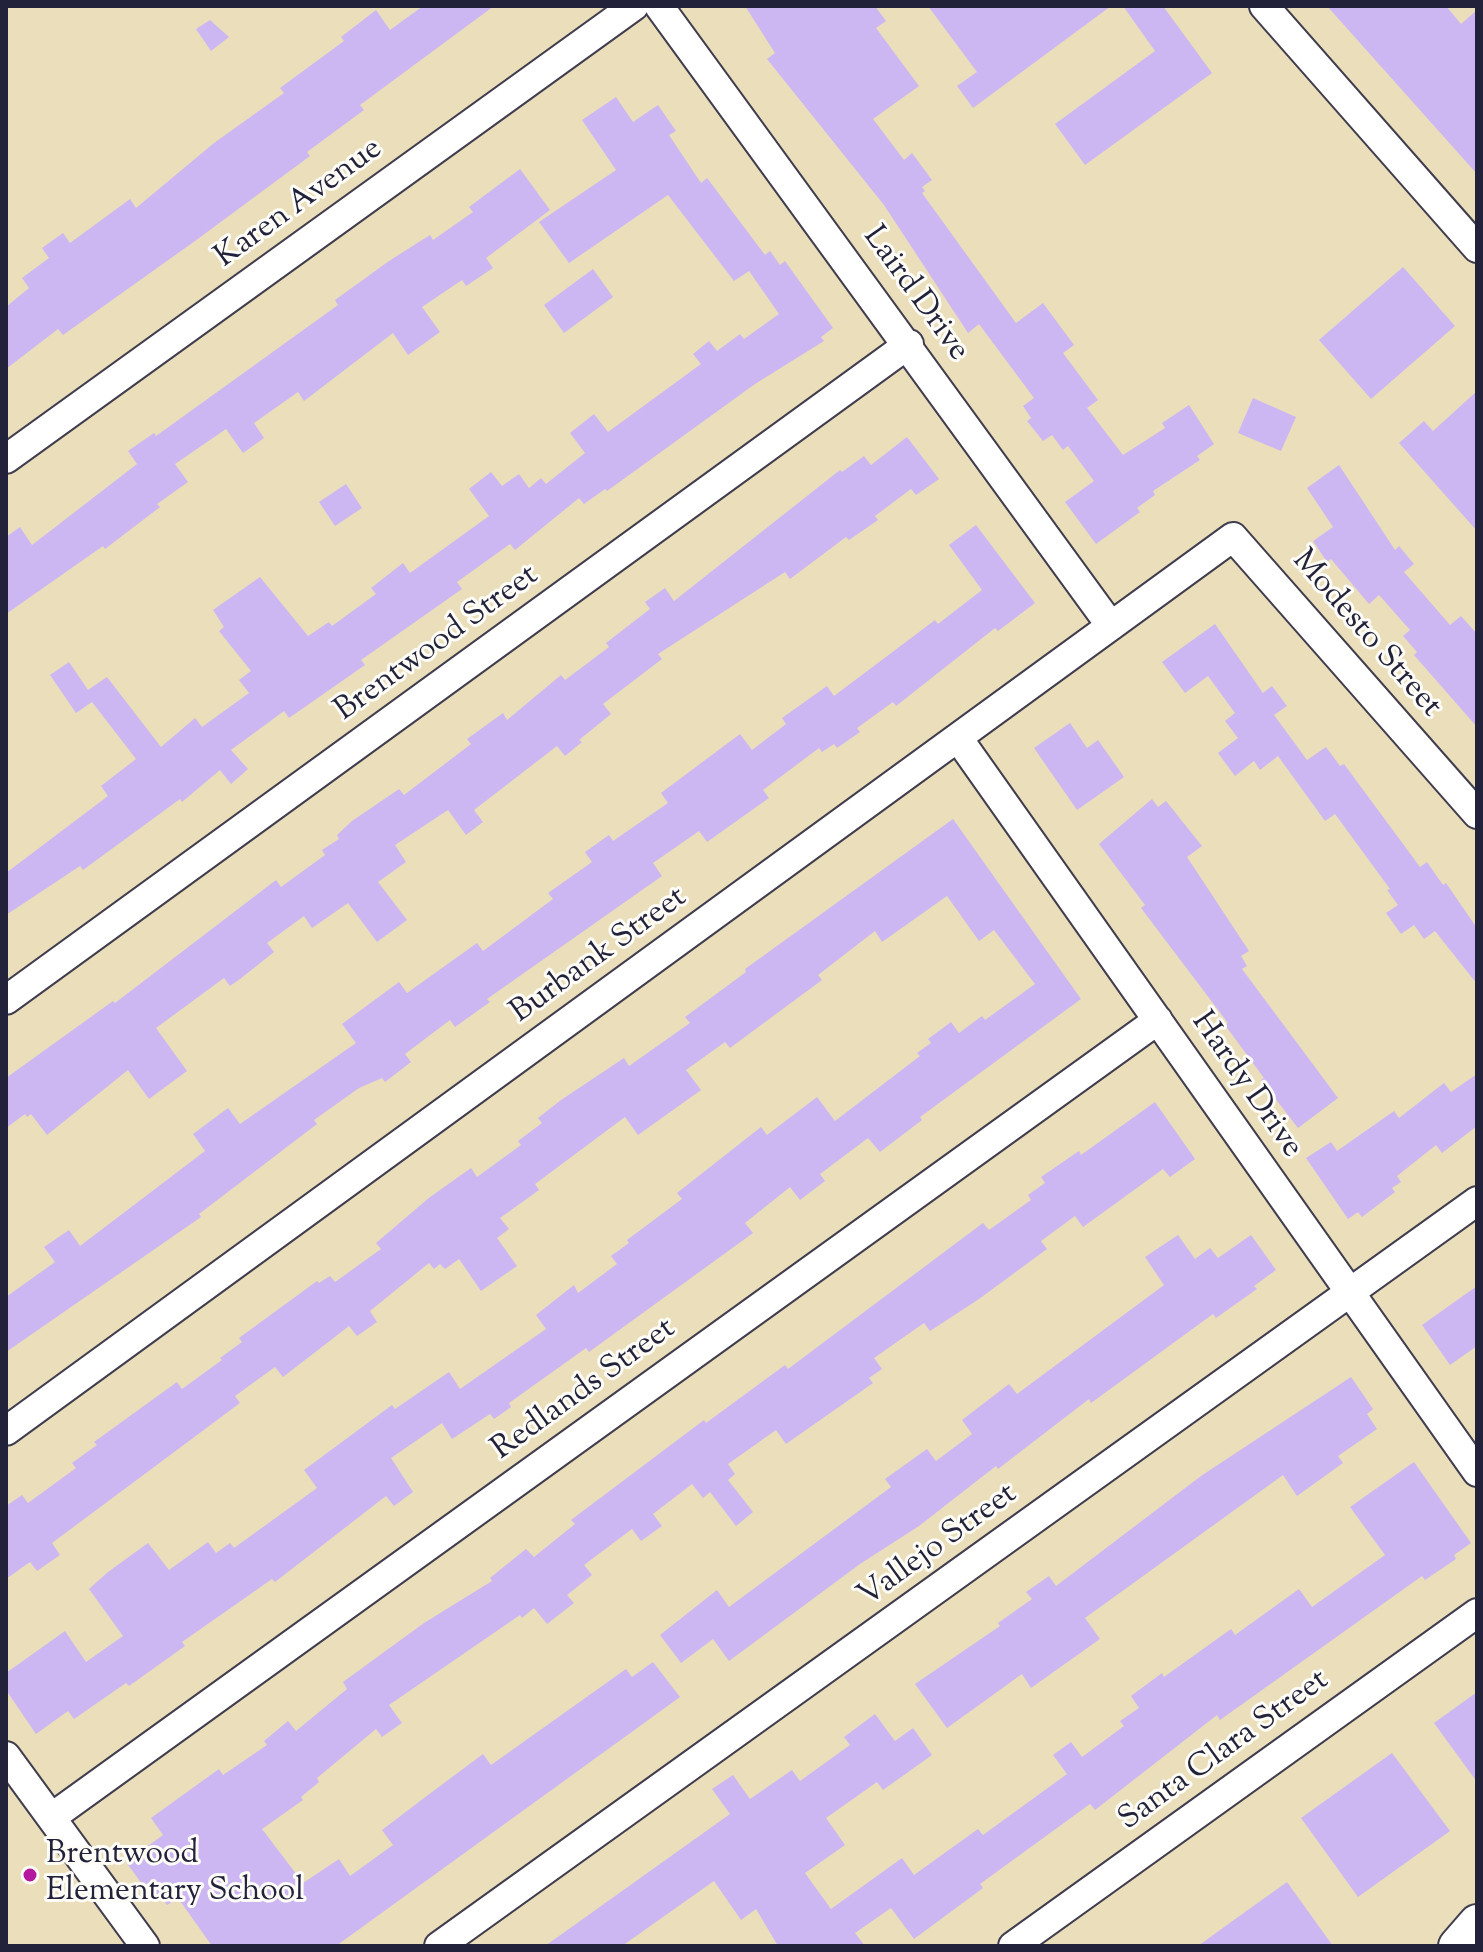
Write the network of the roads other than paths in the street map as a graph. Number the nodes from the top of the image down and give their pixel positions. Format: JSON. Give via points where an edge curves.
{"nodes":[{"id":1,"x":634,"y":6,"type":"edge"},
{"id":2,"x":659,"y":6,"type":"edge"},
{"id":3,"x":1264,"y":6,"type":"edge"},
{"id":4,"x":1477,"y":248,"type":"edge"},
{"id":5,"x":909,"y":344,"type":"junction"},
{"id":6,"x":6,"y":459,"type":"edge"},
{"id":7,"x":1233,"y":537,"type":"joint"},
{"id":8,"x":1111,"y":626,"type":"junction"},
{"id":9,"x":958,"y":738,"type":"junction"},
{"id":10,"x":1477,"y":814,"type":"edge"},
{"id":11,"x":6,"y":1000,"type":"edge"},
{"id":12,"x":1158,"y":1020,"type":"junction"},
{"id":13,"x":1477,"y":1201,"type":"edge"},
{"id":14,"x":1351,"y":1295,"type":"junction"},
{"id":15,"x":6,"y":1431,"type":"edge"},
{"id":16,"x":1477,"y":1472,"type":"edge"},
{"id":17,"x":1477,"y":1613,"type":"edge"},
{"id":18,"x":6,"y":1756,"type":"edge"},
{"id":19,"x":52,"y":1817,"type":"junction"},
{"id":20,"x":1477,"y":1923,"type":"edge"},
{"id":21,"x":145,"y":1946,"type":"edge"},
{"id":22,"x":439,"y":1946,"type":"edge"},
{"id":23,"x":1013,"y":1946,"type":"edge"},
{"id":24,"x":1457,"y":1946,"type":"edge"}],
"edges":[{"from":1,"to":6,"type":"street","name":"Karen Avenue"},
{"from":2,"to":5,"type":"street","name":"Laird Drive"},
{"from":3,"to":4,"type":"street"},
{"from":5,"to":8,"type":"street","name":"Laird Drive"},
{"from":5,"to":11,"type":"street","name":"Brentwood Street"},
{"from":7,"to":8,"type":"street","name":"Burbank Street"},
{"from":7,"to":10,"type":"street","name":"Modesto Street"},
{"from":8,"to":9,"type":"street","name":"Burbank Street"},
{"from":9,"to":12,"type":"street","name":"Hardy Drive"},
{"from":9,"to":15,"type":"street","name":"Burbank Street"},
{"from":12,"to":14,"type":"street","name":"Hardy Drive"},
{"from":12,"to":19,"type":"street","name":"Redlands Street"},
{"from":13,"to":14,"type":"street","name":"Vallejo Street"},
{"from":14,"to":16,"type":"street","name":"Hardy Drive"},
{"from":14,"to":22,"type":"street","name":"Vallejo Street"},
{"from":17,"to":23,"type":"street","name":"Santa Clara Street"},
{"from":18,"to":19,"type":"street"},
{"from":19,"to":21,"type":"street"},
{"from":20,"to":24,"type":"street"}]}
